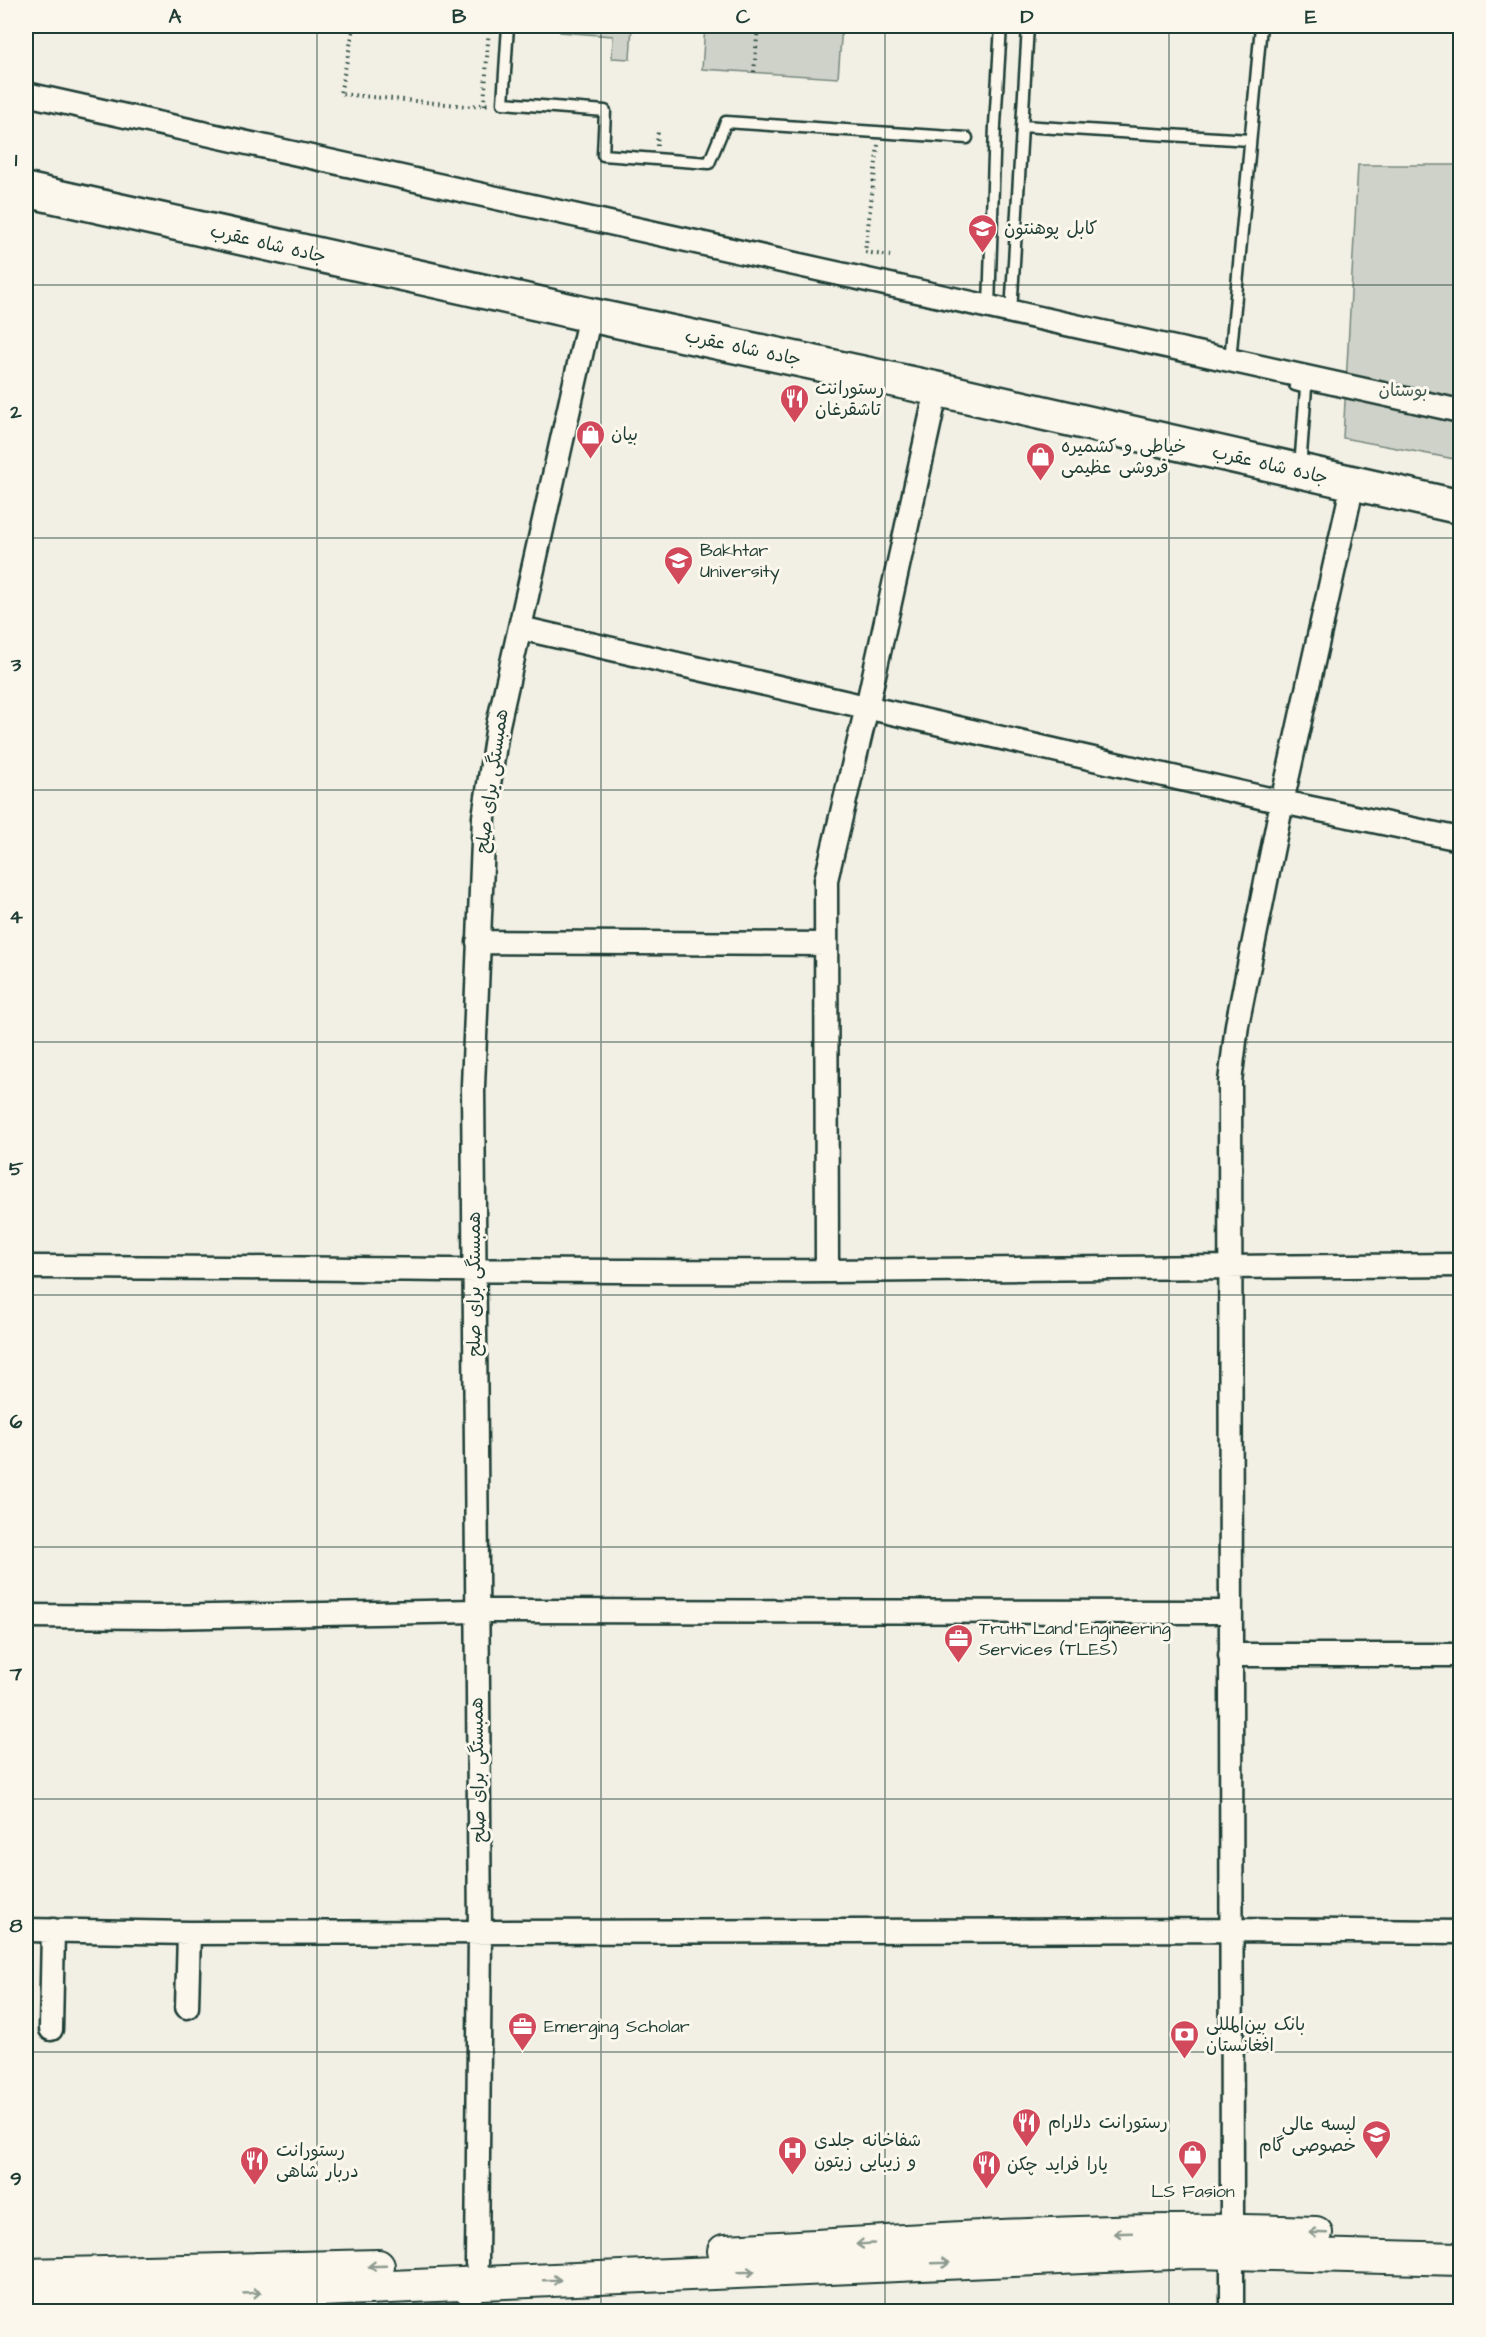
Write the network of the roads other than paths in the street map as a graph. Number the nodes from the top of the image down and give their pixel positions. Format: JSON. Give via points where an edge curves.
{"nodes":[{"id":1,"x":508,"y":26,"type":"edge"},
{"id":2,"x":1001,"y":26,"type":"edge"},
{"id":3,"x":1028,"y":26,"type":"edge"},
{"id":4,"x":1261,"y":26,"type":"edge"},
{"id":5,"x":26,"y":94,"type":"edge"},
{"id":6,"x":1022,"y":126,"type":"junction"},
{"id":7,"x":967,"y":138,"type":"dead end"},
{"id":8,"x":1250,"y":140,"type":"junction"},
{"id":9,"x":26,"y":190,"type":"edge"},
{"id":10,"x":989,"y":307,"type":"junction"},
{"id":11,"x":590,"y":315,"type":"junction"},
{"id":12,"x":1229,"y":370,"type":"junction"},
{"id":13,"x":937,"y":389,"type":"junction"},
{"id":14,"x":1461,"y":411,"type":"edge"},
{"id":15,"x":1300,"y":472,"type":"junction"},
{"id":16,"x":1353,"y":483,"type":"junction"},
{"id":17,"x":1461,"y":507,"type":"edge"},
{"id":18,"x":520,"y":628,"type":"junction"},
{"id":19,"x":867,"y":707,"type":"junction"},
{"id":20,"x":1282,"y":802,"type":"junction"},
{"id":21,"x":1461,"y":839,"type":"edge"},
{"id":22,"x":478,"y":942,"type":"junction"},
{"id":23,"x":826,"y":944,"type":"junction"},
{"id":24,"x":1229,"y":1265,"type":"junction"},
{"id":25,"x":1461,"y":1265,"type":"edge"},
{"id":26,"x":26,"y":1267,"type":"edge"},
{"id":27,"x":474,"y":1271,"type":"junction"},
{"id":28,"x":827,"y":1271,"type":"junction"},
{"id":29,"x":476,"y":1611,"type":"junction"},
{"id":30,"x":1230,"y":1612,"type":"junction"},
{"id":31,"x":26,"y":1616,"type":"edge"},
{"id":32,"x":1230,"y":1655,"type":"junction"},
{"id":33,"x":1461,"y":1655,"type":"edge"},
{"id":34,"x":26,"y":1930,"type":"edge"},
{"id":35,"x":53,"y":1930,"type":"junction"},
{"id":36,"x":1231,"y":1930,"type":"junction"},
{"id":37,"x":1461,"y":1932,"type":"edge"},
{"id":38,"x":189,"y":1933,"type":"junction"},
{"id":39,"x":480,"y":1933,"type":"junction"},
{"id":40,"x":188,"y":2007,"type":"dead end"},
{"id":41,"x":51,"y":2029,"type":"dead end"},
{"id":42,"x":1461,"y":2239,"type":"edge"},
{"id":43,"x":1232,"y":2241,"type":"junction"},
{"id":44,"x":1461,"y":2259,"type":"edge"},
{"id":45,"x":26,"y":2275,"type":"edge"},
{"id":46,"x":303,"y":2279,"type":"junction"},
{"id":47,"x":472,"y":2286,"type":"edge"},
{"id":48,"x":26,"y":2302,"type":"edge"},
{"id":49,"x":1232,"y":2312,"type":"edge"}],
"edges":[{"from":1,"to":7,"type":"lane","via":[[503,103],[605,111],[603,156],[709,164],[726,122]]},
{"from":2,"to":10,"type":"lane"},
{"from":3,"to":6,"type":"lane"},
{"from":4,"to":8,"type":"lane"},
{"from":5,"to":10,"type":"street"},
{"from":6,"to":8,"type":"lane"},
{"from":6,"to":12,"type":"lane","via":[[1010,319]]},
{"from":8,"to":12,"type":"lane"},
{"from":9,"to":11,"type":"highway","name":"جاده شاه عقرب"},
{"from":10,"to":14,"type":"street"},
{"from":11,"to":13,"type":"highway","name":"جاده شاه عقرب"},
{"from":11,"to":18,"type":"street","name":"همبستگی برای صلح"},
{"from":12,"to":15,"type":"lane","via":[[1306,388]]},
{"from":13,"to":15,"type":"highway","name":"جاده شاه عقرب"},
{"from":13,"to":19,"type":"street"},
{"from":15,"to":16,"type":"highway","name":"جاده شاه عقرب"},
{"from":16,"to":17,"type":"highway","name":"جاده شاه عقرب"},
{"from":16,"to":20,"type":"street"},
{"from":18,"to":19,"type":"street"},
{"from":18,"to":22,"type":"street","name":"همبستگی برای صلح","via":[[498,725],[484,817]]},
{"from":19,"to":20,"type":"street"},
{"from":19,"to":23,"type":"street","via":[[826,880]]},
{"from":20,"to":21,"type":"street"},
{"from":20,"to":24,"type":"street","via":[[1237,1025],[1230,1082]]},
{"from":22,"to":23,"type":"street"},
{"from":22,"to":27,"type":"street","name":"همبستگی برای صلح","via":[[473,1086]]},
{"from":23,"to":28,"type":"street"},
{"from":24,"to":25,"type":"street"},
{"from":24,"to":28,"type":"street"},
{"from":24,"to":30,"type":"street"},
{"from":26,"to":27,"type":"street"},
{"from":27,"to":28,"type":"street"},
{"from":27,"to":29,"type":"street","name":"همبستگی برای صلح"},
{"from":29,"to":30,"type":"street"},
{"from":29,"to":31,"type":"street"},
{"from":29,"to":39,"type":"street","name":"همبستگی برای صلح"},
{"from":30,"to":32,"type":"street"},
{"from":32,"to":33,"type":"street"},
{"from":32,"to":36,"type":"street"},
{"from":34,"to":35,"type":"street"},
{"from":35,"to":38,"type":"street"},
{"from":35,"to":41,"type":"street"},
{"from":36,"to":37,"type":"street"},
{"from":36,"to":39,"type":"street"},
{"from":36,"to":43,"type":"street"},
{"from":38,"to":39,"type":"street"},
{"from":38,"to":40,"type":"street"},
{"from":39,"to":47,"type":"street","name":"همبستگی برای صلح"},
{"from":42,"to":43,"type":"main road","one_way":true},
{"from":43,"to":44,"type":"main road"},
{"from":43,"to":47,"type":"main road","via":[[999,2237]]},
{"from":43,"to":49,"type":"street"},
{"from":45,"to":46,"type":"main road"},
{"from":46,"to":47,"type":"main road"},
{"from":48,"to":46,"type":"main road","one_way":true}]}
